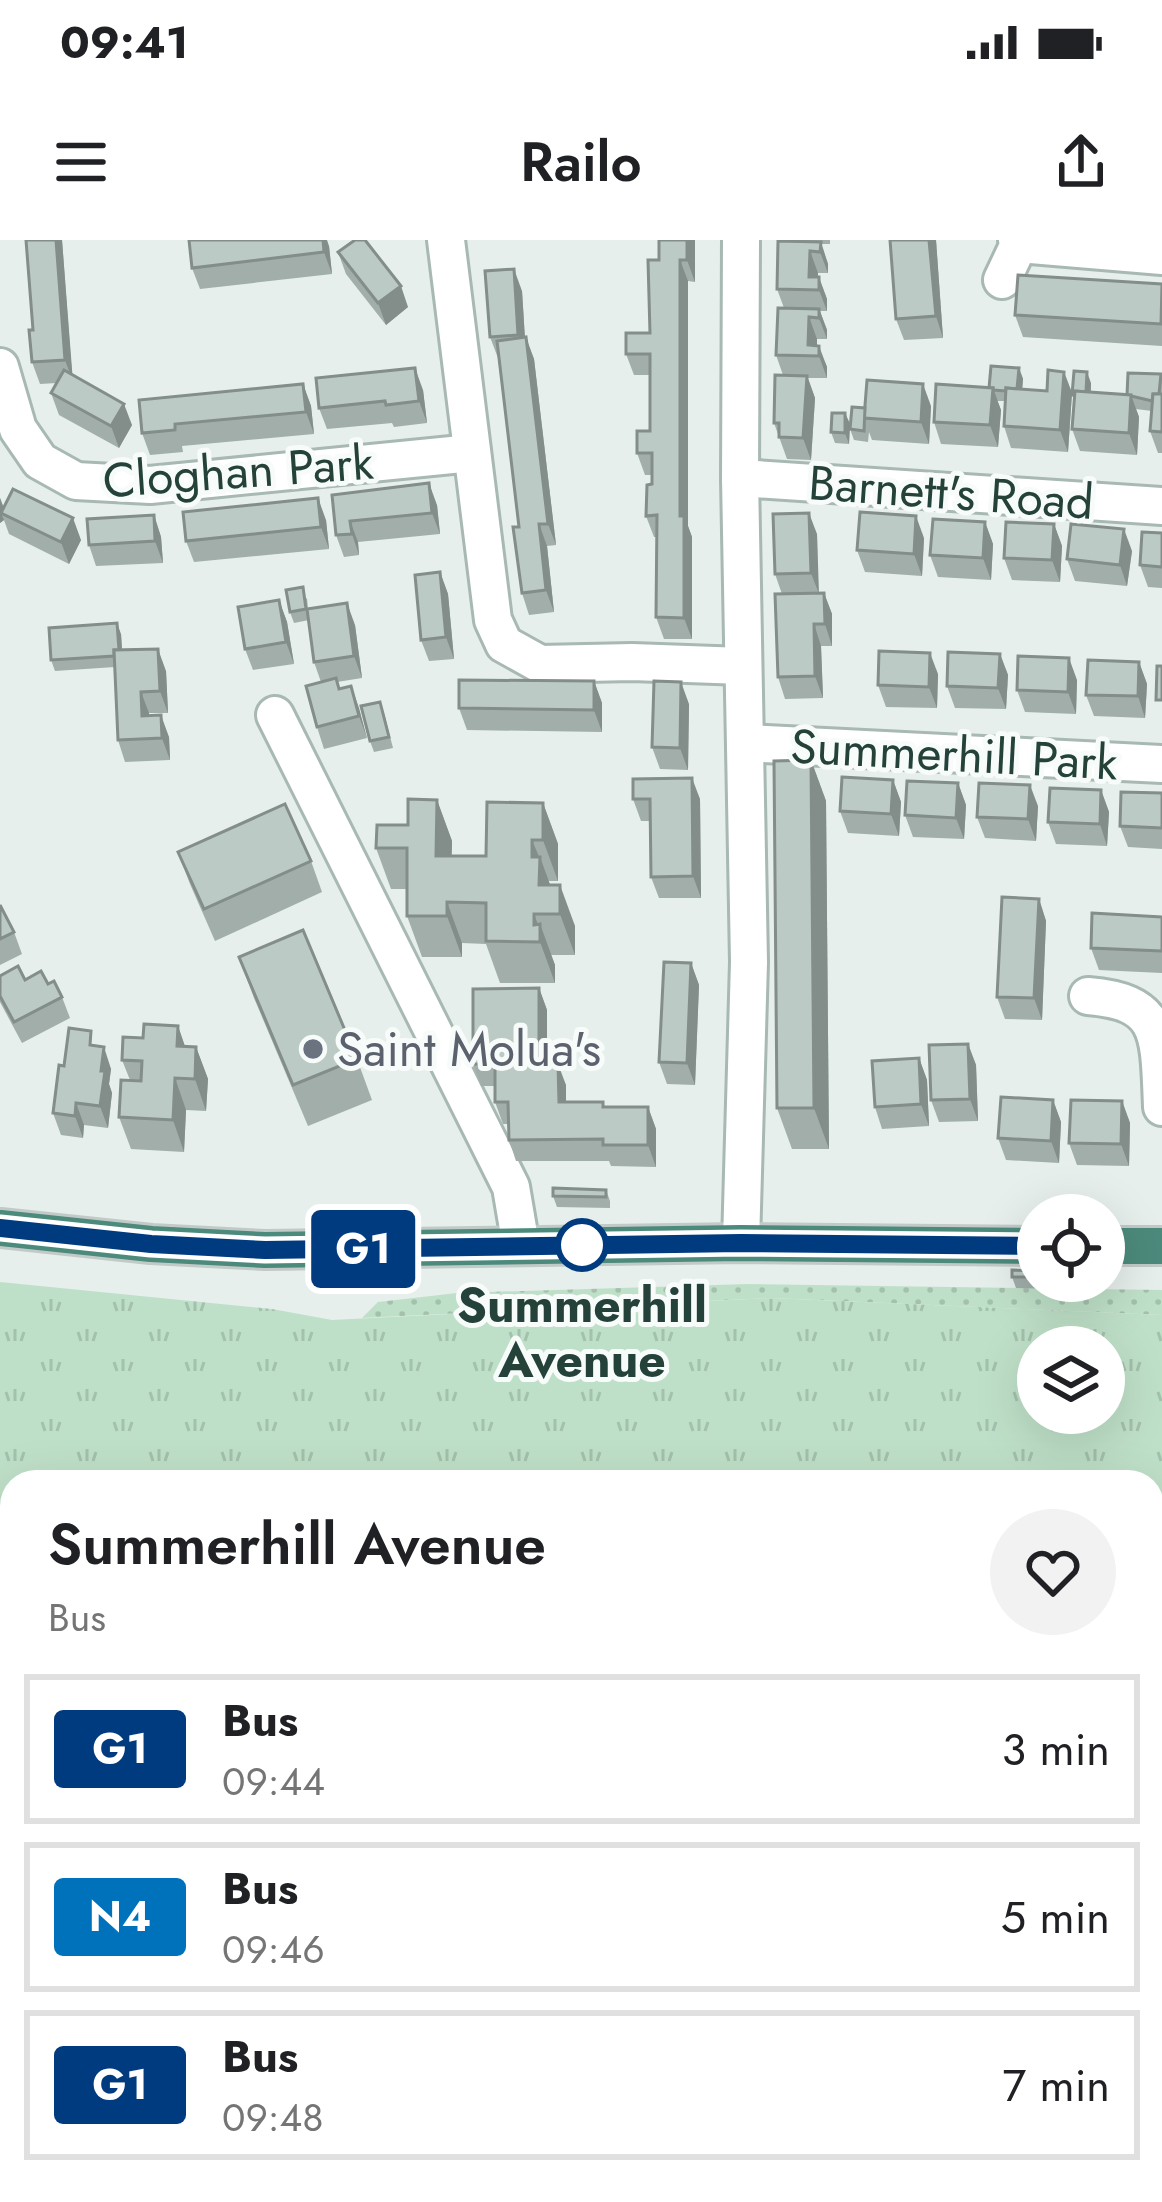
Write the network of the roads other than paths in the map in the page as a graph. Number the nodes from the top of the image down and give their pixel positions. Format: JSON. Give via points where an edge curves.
{"nodes":[{"id":1,"x":446,"y":240,"type":"edge"},
{"id":2,"x":741,"y":240,"type":"edge"},
{"id":3,"x":1018,"y":242,"type":"edge"},
{"id":4,"x":1162,"y":256,"type":"edge"},
{"id":5,"x":1002,"y":280,"type":"dead end"},
{"id":6,"x":0,"y":367,"type":"edge"},
{"id":7,"x":472,"y":453,"type":"junction"},
{"id":8,"x":740,"y":478,"type":"junction"},
{"id":9,"x":1162,"y":506,"type":"edge"},
{"id":10,"x":742,"y":666,"type":"junction"},
{"id":11,"x":275,"y":715,"type":"dead end"},
{"id":12,"x":745,"y":743,"type":"junction"},
{"id":13,"x":1162,"y":764,"type":"edge"},
{"id":14,"x":1088,"y":996,"type":"dead end"},
{"id":15,"x":1160,"y":1025,"type":"edge"},
{"id":16,"x":1162,"y":1107,"type":"edge"},
{"id":17,"x":0,"y":1228,"type":"edge"},
{"id":18,"x":741,"y":1243,"type":"junction"},
{"id":19,"x":521,"y":1246,"type":"junction"},
{"id":20,"x":1017,"y":1246,"type":"edge"},
{"id":21,"x":1125,"y":1246,"type":"edge"},
{"id":22,"x":1162,"y":1246,"type":"edge"}],
"edges":[{"from":1,"to":7,"type":"street"},
{"from":2,"to":8,"type":"street"},
{"from":3,"to":4,"type":"street"},
{"from":3,"to":5,"type":"street"},
{"from":6,"to":7,"type":"street","name":"Cloghan Park","via":[[18,429],[40,461],[76,481],[150,485]]},
{"from":7,"to":10,"type":"street","via":[[493,620],[504,644],[540,664]]},
{"from":8,"to":9,"type":"street","name":"Barnett's Road"},
{"from":8,"to":10,"type":"street"},
{"from":10,"to":12,"type":"street"},
{"from":11,"to":19,"type":"street","via":[[511,1187]]},
{"from":12,"to":13,"type":"street","name":"Summerhill Park"},
{"from":12,"to":18,"type":"street"},
{"from":14,"to":15,"type":"street","via":[[1147,1009]]},
{"from":15,"to":16,"type":"street"},
{"from":17,"to":19,"type":"highway","via":[[216,1249]]},
{"from":18,"to":19,"type":"highway"},
{"from":18,"to":20,"type":"highway"},
{"from":21,"to":22,"type":"highway"}]}
